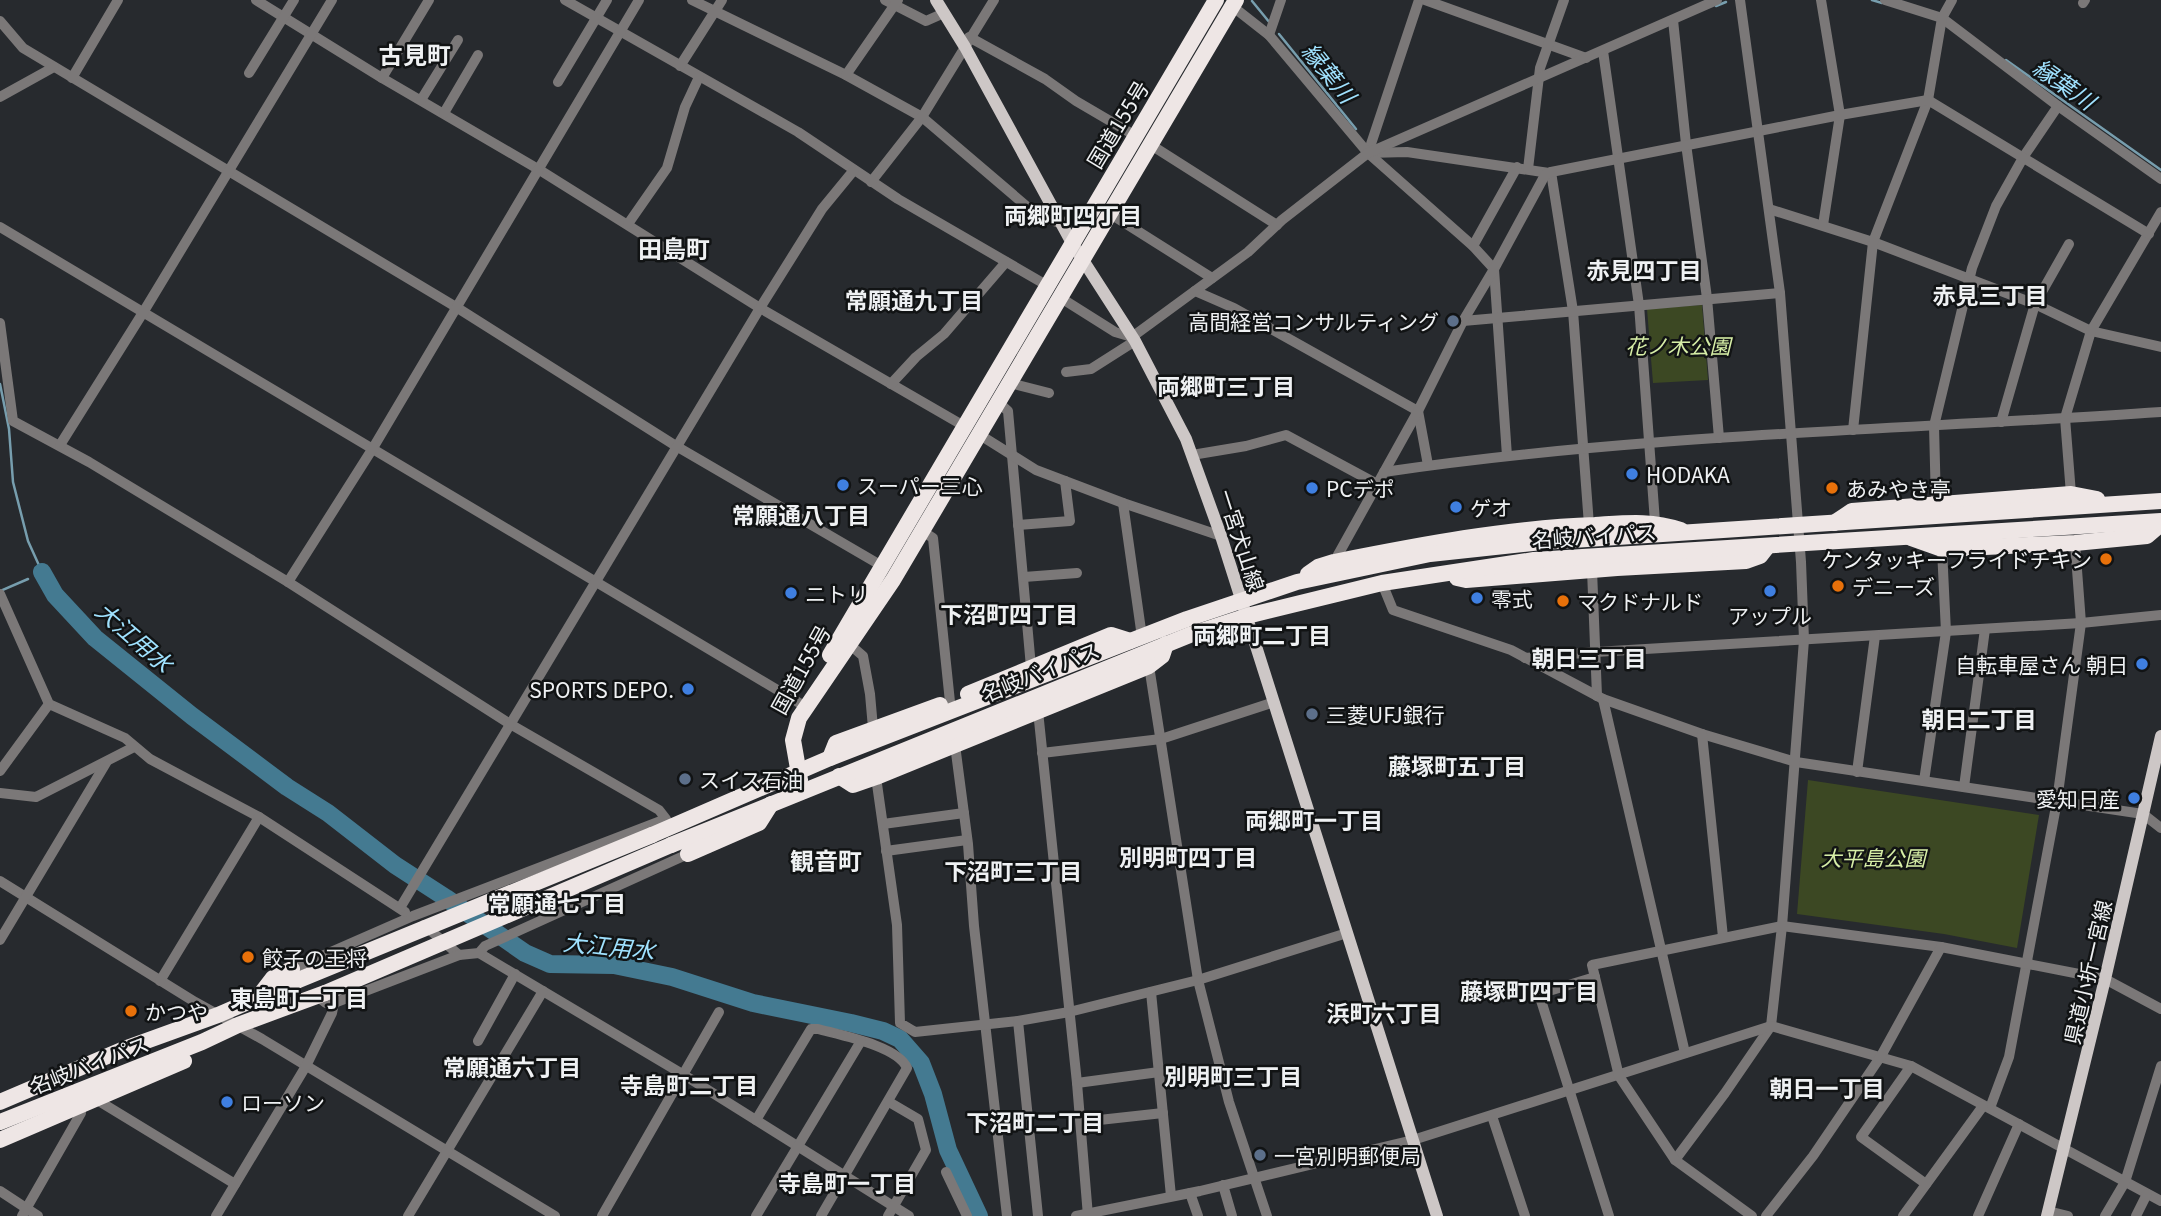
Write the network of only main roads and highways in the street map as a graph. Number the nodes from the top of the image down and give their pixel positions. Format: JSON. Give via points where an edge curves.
{"nodes":[{"id":1,"x":936,"y":0,"type":"edge"},
{"id":2,"x":1216,"y":0,"type":"edge"},
{"id":3,"x":1234,"y":3,"type":"edge"},
{"id":4,"x":1072,"y":243,"type":"junction"},
{"id":5,"x":1083,"y":261,"type":"junction"},
{"id":6,"x":2161,"y":501,"type":"edge"},
{"id":7,"x":2119,"y":503,"type":"junction"},
{"id":8,"x":2161,"y":523,"type":"edge"},
{"id":9,"x":1832,"y":524,"type":"junction"},
{"id":10,"x":1562,"y":525,"type":"junction"},
{"id":11,"x":1986,"y":532,"type":"junction"},
{"id":12,"x":1691,"y":534,"type":"junction"},
{"id":13,"x":1909,"y":537,"type":"junction"},
{"id":14,"x":1542,"y":542,"type":"junction"},
{"id":15,"x":1767,"y":547,"type":"junction"},
{"id":16,"x":1950,"y":549,"type":"junction"},
{"id":17,"x":1640,"y":552,"type":"junction"},
{"id":18,"x":1617,"y":568,"type":"junction"},
{"id":19,"x":1433,"y":574,"type":"junction"},
{"id":20,"x":1297,"y":582,"type":"junction"},
{"id":21,"x":1242,"y":600,"type":"junction"},
{"id":22,"x":1247,"y":616,"type":"junction"},
{"id":23,"x":1136,"y":639,"type":"junction"},
{"id":24,"x":1166,"y":644,"type":"junction"},
{"id":25,"x":2161,"y":736,"type":"edge"},
{"id":26,"x":830,"y":758,"type":"junction"},
{"id":27,"x":795,"y":772,"type":"junction"},
{"id":28,"x":839,"y":776,"type":"junction"},
{"id":29,"x":803,"y":791,"type":"junction"},
{"id":30,"x":771,"y":804,"type":"junction"},
{"id":31,"x":666,"y":819,"type":"road end"},
{"id":32,"x":684,"y":821,"type":"junction"},
{"id":33,"x":688,"y":854,"type":"road end"},
{"id":34,"x":202,"y":1042,"type":"junction"},
{"id":35,"x":124,"y":1049,"type":"junction"},
{"id":36,"x":0,"y":1091,"type":"edge"},
{"id":37,"x":0,"y":1102,"type":"edge"},
{"id":38,"x":2,"y":1133,"type":"edge"},
{"id":39,"x":2047,"y":1214,"type":"edge"},
{"id":40,"x":1437,"y":1216,"type":"edge"}],
"edges":[{"from":1,"to":4,"type":"main road","name":"一宮犬山線","via":[[967,42]]},
{"from":2,"to":4,"type":"highway","name":"国道155号"},
{"from":3,"to":5,"type":"highway","name":"国道155号"},
{"from":4,"to":5,"type":"main road","name":"一宮犬山線"},
{"from":4,"to":27,"type":"highway","name":"国道155号","via":[[801,704],[788,747]]},
{"from":5,"to":21,"type":"main road","name":"一宮犬山線","via":[[1134,339],[1186,439]]},
{"from":5,"to":27,"type":"highway","name":"国道155号","via":[[893,580],[799,718],[793,740]]},
{"from":6,"to":7,"type":"highway","name":"名岐バイパス"},
{"from":7,"to":9,"type":"highway","name":"名岐バイパス"},
{"from":7,"to":9,"type":"highway","via":[[2071,494],[1852,511]]},
{"from":8,"to":11,"type":"highway","name":"名岐バイパス"},
{"from":8,"to":16,"type":"highway","via":[[2147,536]]},
{"from":9,"to":12,"type":"highway","name":"名岐バイパス"},
{"from":10,"to":12,"type":"highway","via":[[1655,522]]},
{"from":10,"to":14,"type":"highway"},
{"from":10,"to":20,"type":"highway","via":[[1432,542],[1334,562]]},
{"from":11,"to":13,"type":"highway","name":"名岐バイパス"},
{"from":11,"to":16,"type":"highway"},
{"from":12,"to":14,"type":"highway","name":"名岐バイパス"},
{"from":13,"to":15,"type":"highway","name":"名岐バイパス"},
{"from":13,"to":16,"type":"highway"},
{"from":14,"to":20,"type":"highway","name":"名岐バイパス","via":[[1430,554]]},
{"from":15,"to":17,"type":"highway","name":"名岐バイパス"},
{"from":15,"to":18,"type":"highway","via":[[1760,556],[1746,561]]},
{"from":17,"to":18,"type":"highway"},
{"from":17,"to":19,"type":"highway","name":"名岐バイパス","via":[[1534,559]]},
{"from":18,"to":19,"type":"highway","via":[[1466,580]]},
{"from":19,"to":22,"type":"highway","name":"名岐バイパス"},
{"from":20,"to":21,"type":"highway","name":"名岐バイパス"},
{"from":21,"to":22,"type":"main road","name":"一宮犬山線"},
{"from":21,"to":23,"type":"highway","name":"名岐バイパス"},
{"from":22,"to":24,"type":"highway","name":"名岐バイパス"},
{"from":22,"to":40,"type":"main road","name":"一宮犬山線"},
{"from":23,"to":26,"type":"highway","name":"名岐バイパス"},
{"from":23,"to":26,"type":"highway","via":[[1111,635],[950,702],[836,743]]},
{"from":24,"to":28,"type":"highway","name":"名岐バイパス"},
{"from":24,"to":28,"type":"highway","via":[[1162,656],[1149,666],[876,777],[853,785]]},
{"from":25,"to":39,"type":"main road","name":"県道小折一宮線"},
{"from":26,"to":27,"type":"highway","name":"名岐バイパス"},
{"from":27,"to":29,"type":"highway","name":"国道155号"},
{"from":27,"to":32,"type":"highway","name":"名岐バイパス"},
{"from":28,"to":29,"type":"highway","name":"名岐バイパス"},
{"from":29,"to":30,"type":"highway","name":"名岐バイパス"},
{"from":30,"to":33,"type":"highway","via":[[759,823]]},
{"from":30,"to":34,"type":"highway","name":"名岐バイパス","bridge":true,"via":[[325,998],[238,1025]]},
{"from":31,"to":32,"type":"highway"},
{"from":32,"to":35,"type":"highway","name":"名岐バイパス","bridge":true,"via":[[294,975],[258,998]]},
{"from":34,"to":38,"type":"highway","name":"名岐バイパス","via":[[25,1112]]},
{"from":34,"to":38,"type":"highway","via":[[192,1057]]},
{"from":35,"to":36,"type":"highway","via":[[96,1053]]},
{"from":35,"to":37,"type":"highway","name":"名岐バイパス"}]}
